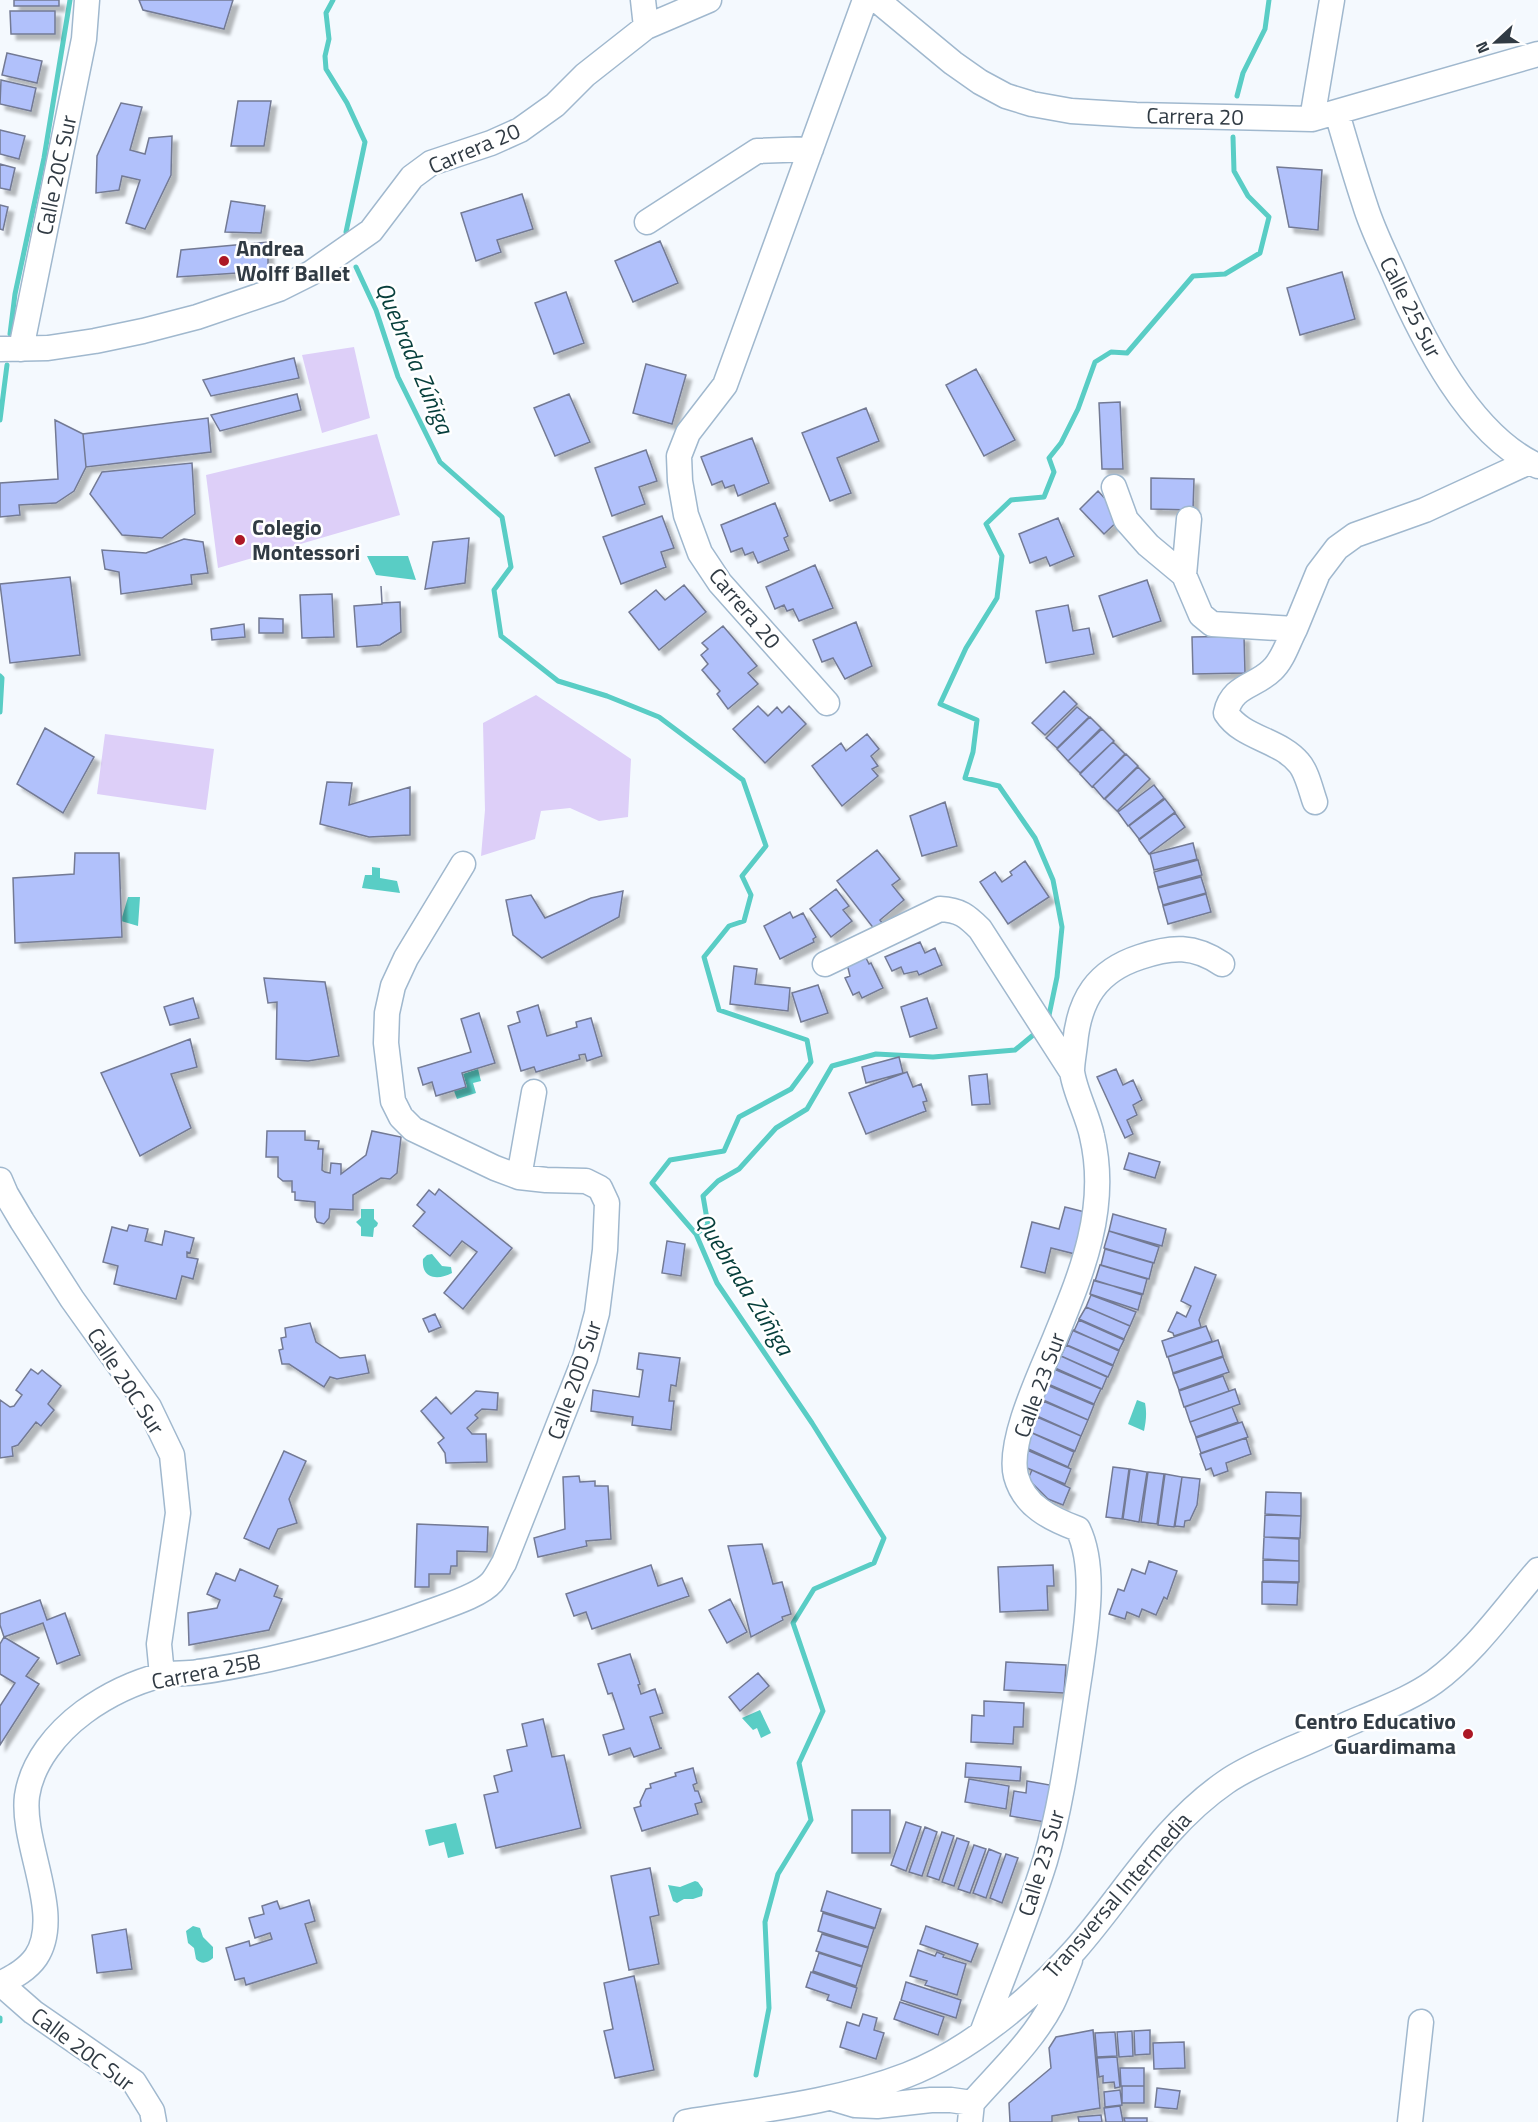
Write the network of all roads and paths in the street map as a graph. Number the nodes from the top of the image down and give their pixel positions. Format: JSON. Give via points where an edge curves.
{"nodes":[{"id":1,"x":87,"y":0,"type":"edge"},
{"id":2,"x":643,"y":0,"type":"edge"},
{"id":3,"x":709,"y":0,"type":"edge"},
{"id":4,"x":865,"y":0,"type":"edge"},
{"id":5,"x":877,"y":0,"type":"edge"},
{"id":6,"x":1332,"y":0,"type":"edge"},
{"id":7,"x":646,"y":27,"type":"junction"},
{"id":8,"x":1538,"y":54,"type":"edge"},
{"id":9,"x":1337,"y":113,"type":"junction"},
{"id":10,"x":1312,"y":119,"type":"junction"},
{"id":11,"x":811,"y":149,"type":"junction"},
{"id":12,"x":647,"y":222,"type":"dead end"},
{"id":13,"x":10,"y":349,"type":"edge"},
{"id":14,"x":1534,"y":464,"type":"edge"},
{"id":15,"x":1114,"y":487,"type":"dead end"},
{"id":16,"x":1188,"y":519,"type":"dead end"},
{"id":17,"x":1184,"y":575,"type":"junction"},
{"id":18,"x":1294,"y":629,"type":"junction"},
{"id":19,"x":827,"y":703,"type":"dead end"},
{"id":20,"x":1315,"y":802,"type":"dead end"},
{"id":21,"x":463,"y":864,"type":"dead end"},
{"id":22,"x":825,"y":964,"type":"dead end"},
{"id":23,"x":1222,"y":964,"type":"dead end"},
{"id":24,"x":1072,"y":1072,"type":"junction"},
{"id":25,"x":534,"y":1092,"type":"dead end"},
{"id":26,"x":519,"y":1177,"type":"junction"},
{"id":27,"x":0,"y":1180,"type":"edge"},
{"id":28,"x":1538,"y":1570,"type":"edge"},
{"id":29,"x":491,"y":1584,"type":"joint"},
{"id":30,"x":162,"y":1676,"type":"junction"},
{"id":31,"x":1075,"y":1950,"type":"junction"},
{"id":32,"x":0,"y":1984,"type":"edge"},
{"id":33,"x":1421,"y":2022,"type":"dead end"},
{"id":34,"x":982,"y":2033,"type":"junction"},
{"id":35,"x":829,"y":2098,"type":"junction"},
{"id":36,"x":971,"y":2112,"type":"edge"},
{"id":37,"x":154,"y":2122,"type":"edge"},
{"id":38,"x":686,"y":2122,"type":"edge"},
{"id":39,"x":1410,"y":2122,"type":"edge"}],
"edges":[{"from":1,"to":13,"type":"street","name":"Calle 20C Sur","via":[[84,39]]},
{"from":2,"to":7,"type":"street"},
{"from":3,"to":7,"type":"street","name":"Carrera 20"},
{"from":4,"to":11,"type":"street","name":"Carrera 20"},
{"from":5,"to":10,"type":"street","name":"Carrera 20","via":[[980,82],[1032,104],[1136,115]]},
{"from":6,"to":10,"type":"street"},
{"from":7,"to":13,"type":"street","name":"Carrera 20","via":[[520,130],[431,163],[412,177],[371,231],[311,273],[279,289],[143,331],[95,342]]},
{"from":8,"to":9,"type":"street","name":"Carrera 20"},
{"from":9,"to":10,"type":"street","name":"Carrera 20"},
{"from":9,"to":14,"type":"street","name":"Calle 25 Sur","via":[[1374,231],[1427,343],[1457,394],[1479,419]]},
{"from":11,"to":12,"type":"street","via":[[757,151]]},
{"from":11,"to":19,"type":"street","name":"Carrera 20","via":[[725,385],[688,433],[679,456],[686,515],[700,553],[720,583]]},
{"from":14,"to":18,"type":"street","via":[[1355,536],[1337,548],[1318,573]]},
{"from":15,"to":17,"type":"street","via":[[1126,520],[1148,545]]},
{"from":16,"to":17,"type":"street"},
{"from":17,"to":18,"type":"street","via":[[1201,615],[1212,624]]},
{"from":18,"to":20,"type":"street","via":[[1271,672],[1235,693],[1226,713],[1233,724],[1281,748],[1300,764]]},
{"from":21,"to":26,"type":"street","name":"Calle 20D Sur","via":[[393,986],[386,1043],[393,1101],[400,1117],[413,1129]]},
{"from":22,"to":24,"type":"street","via":[[940,909],[955,910],[980,929]]},
{"from":23,"to":24,"type":"street","name":"Calle 23 Sur","via":[[1207,954],[1180,949],[1150,953],[1101,977],[1084,1001],[1076,1029]]},
{"from":24,"to":34,"type":"street","name":"Calle 23 Sur","via":[[1092,1137],[1096,1212],[1088,1250],[1035,1384],[1016,1444],[1016,1475],[1037,1509],[1078,1529],[1085,1543],[1089,1579],[1084,1648],[1066,1768],[1048,1851]]},
{"from":25,"to":26,"type":"street"},
{"from":26,"to":29,"type":"street","name":"Calle 20D Sur","via":[[586,1181],[600,1188],[607,1203],[605,1250],[597,1313],[585,1359],[504,1563]]},
{"from":27,"to":30,"type":"street","name":"Calle 20C Sur","via":[[72,1299],[148,1407],[172,1455],[177,1513],[159,1644]]},
{"from":28,"to":31,"type":"street","name":"Transversal Intermedia","via":[[1467,1653],[1433,1683],[1394,1705],[1264,1761],[1227,1781],[1187,1813]]},
{"from":29,"to":30,"type":"street","name":"Carrera 25B","via":[[468,1597],[339,1641],[258,1661]]},
{"from":30,"to":32,"type":"street","name":"Carrera 25B","via":[[118,1692],[84,1712],[53,1741],[36,1765],[27,1797],[28,1830],[44,1903],[45,1932],[36,1956],[20,1973]]},
{"from":31,"to":34,"type":"street","name":"Transversal Intermedia"},
{"from":31,"to":36,"type":"street","via":[[1052,2005]]},
{"from":32,"to":37,"type":"street","name":"Calle 20C Sur","via":[[33,2012],[134,2082],[152,2111]]},
{"from":33,"to":39,"type":"street"},
{"from":34,"to":35,"type":"street","name":"Transversal Intermedia","via":[[941,2060],[908,2075]]},
{"from":35,"to":36,"type":"street","via":[[877,2106],[931,2100]]},
{"from":35,"to":38,"type":"street","name":"Transversal Intermedia"}]}
